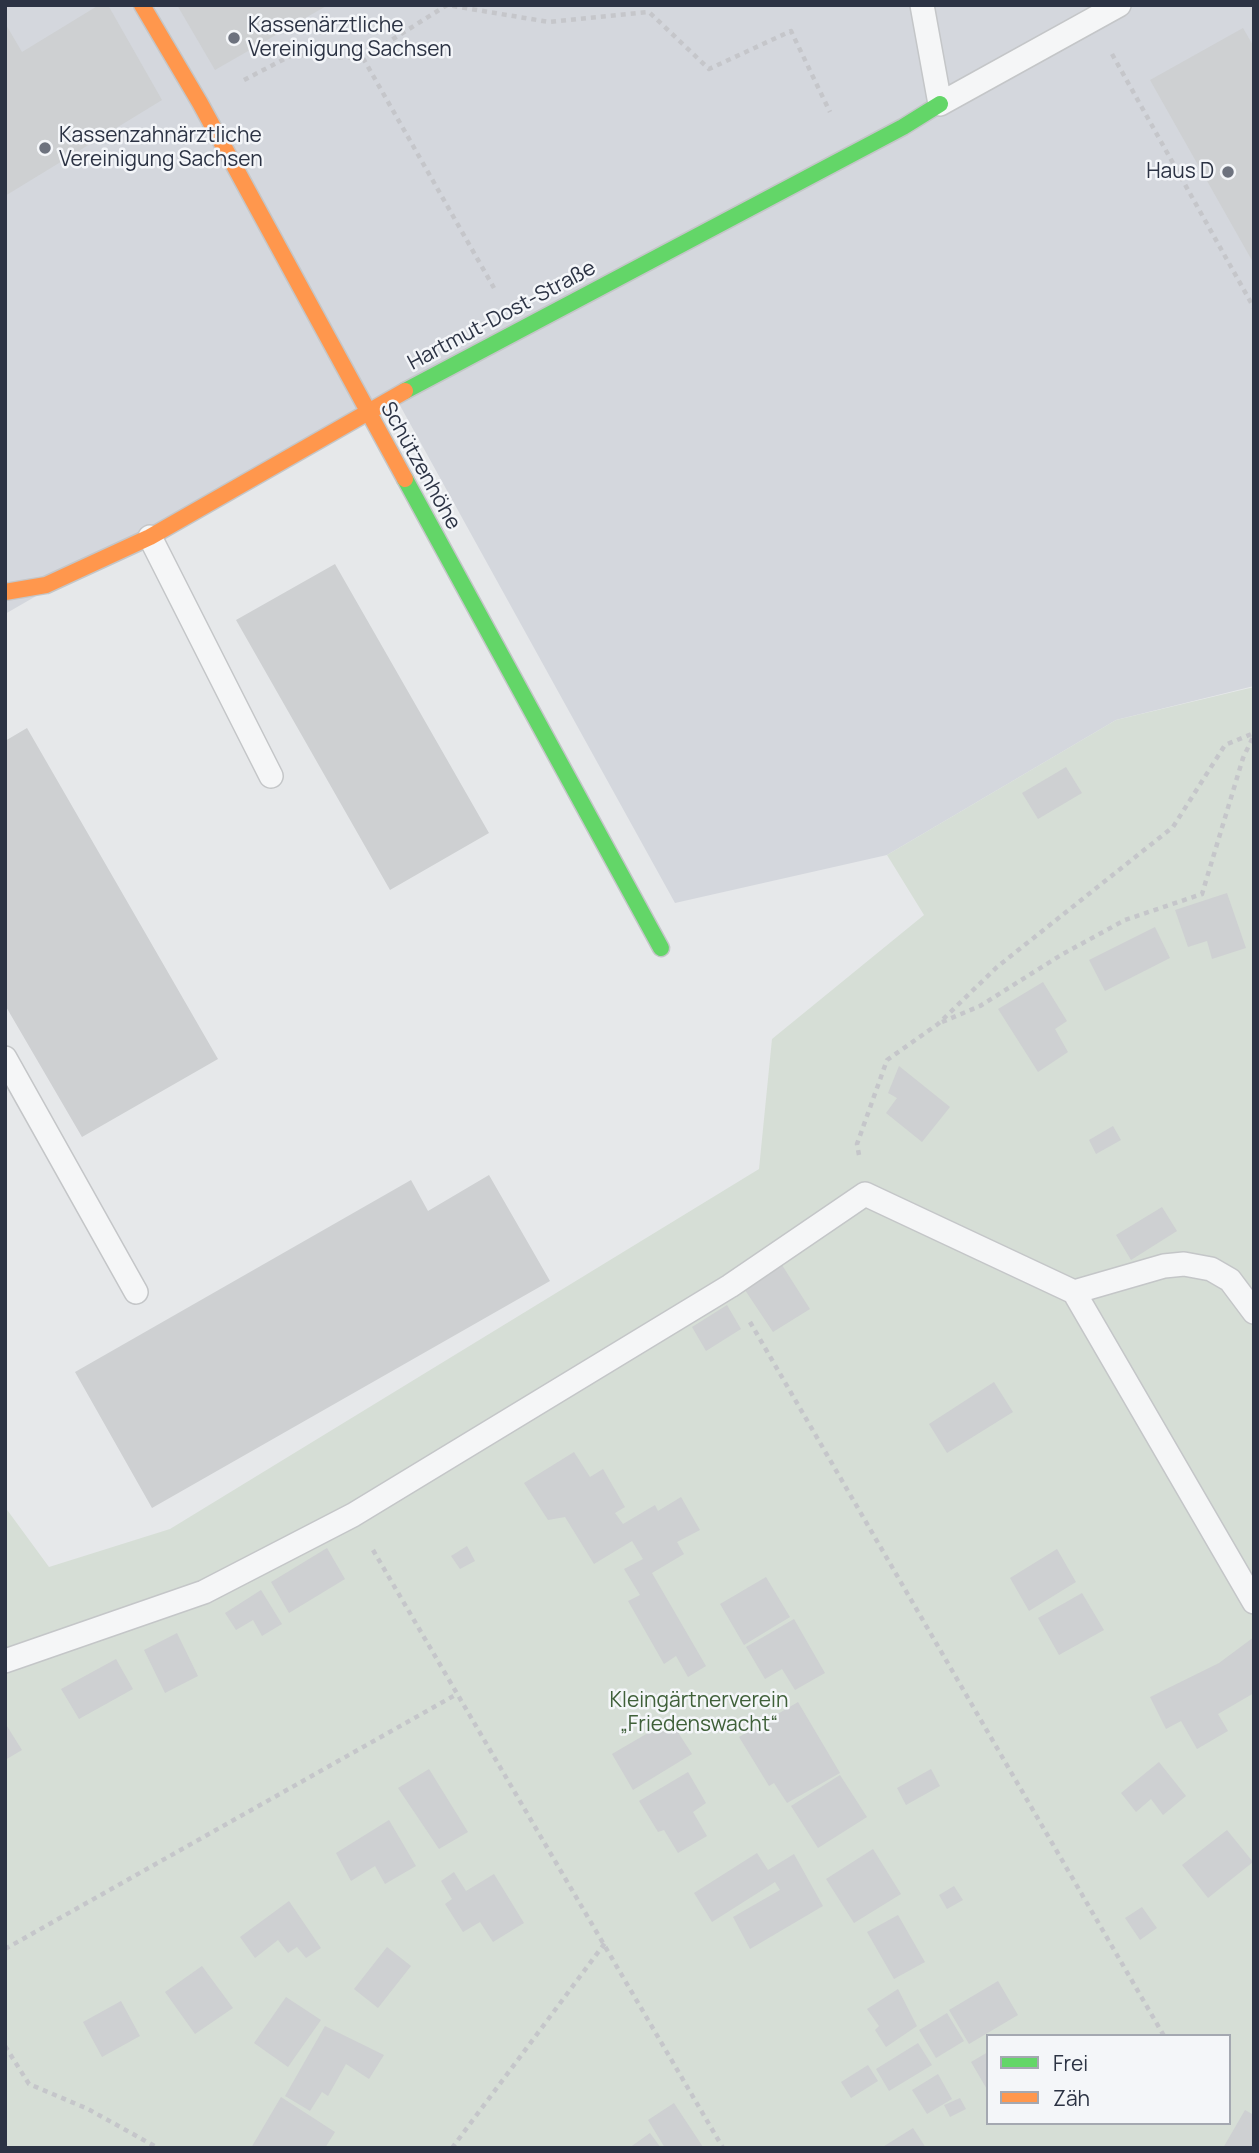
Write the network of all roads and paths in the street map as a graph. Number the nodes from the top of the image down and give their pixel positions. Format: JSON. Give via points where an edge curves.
{"nodes":[{"id":1,"x":142,"y":5,"type":"edge"},
{"id":2,"x":922,"y":5,"type":"edge"},
{"id":3,"x":1119,"y":5,"type":"edge"},
{"id":4,"x":1093,"y":19,"type":"junction"},
{"id":5,"x":363,"y":58,"type":"junction"},
{"id":6,"x":200,"y":103,"type":"junction"},
{"id":7,"x":940,"y":104,"type":"junction"},
{"id":8,"x":850,"y":153,"type":"junction"},
{"id":9,"x":1254,"y":308,"type":"edge"},
{"id":10,"x":519,"y":331,"type":"junction"},
{"id":11,"x":366,"y":412,"type":"junction"},
{"id":12,"x":150,"y":537,"type":"junction"},
{"id":13,"x":5,"y":592,"type":"edge"},
{"id":14,"x":1254,"y":734,"type":"edge"},
{"id":15,"x":271,"y":776,"type":"dead end"},
{"id":16,"x":661,"y":948,"type":"dead end"},
{"id":17,"x":938,"y":1024,"type":"junction"},
{"id":18,"x":5,"y":1058,"type":"edge"},
{"id":19,"x":865,"y":1194,"type":"junction"},
{"id":20,"x":730,"y":1286,"type":"junction"},
{"id":21,"x":136,"y":1292,"type":"dead end"},
{"id":22,"x":1074,"y":1292,"type":"junction"},
{"id":23,"x":1254,"y":1312,"type":"edge"},
{"id":24,"x":353,"y":1515,"type":"junction"},
{"id":25,"x":1254,"y":1602,"type":"edge"},
{"id":26,"x":5,"y":1661,"type":"edge"},
{"id":27,"x":457,"y":1694,"type":"junction"},
{"id":28,"x":605,"y":1943,"type":"junction"},
{"id":29,"x":5,"y":1949,"type":"edge"},
{"id":30,"x":1163,"y":2034,"type":"edge"},
{"id":31,"x":5,"y":2046,"type":"edge"},
{"id":32,"x":158,"y":2148,"type":"edge"},
{"id":33,"x":452,"y":2148,"type":"edge"},
{"id":34,"x":723,"y":2148,"type":"edge"}],
"edges":[{"from":1,"to":6,"type":"street","name":"Schützenhöhe"},
{"from":2,"to":7,"type":"lane"},
{"from":3,"to":4,"type":"lane"},
{"from":4,"to":7,"type":"lane"},
{"from":4,"to":9,"type":"path"},
{"from":5,"to":6,"type":"path","via":[[292,55]]},
{"from":5,"to":8,"type":"path","via":[[447,5],[549,22],[649,12],[709,69],[791,31]]},
{"from":5,"to":10,"type":"path"},
{"from":6,"to":11,"type":"street","name":"Schützenhöhe"},
{"from":7,"to":8,"type":"street","name":"Hartmut-Dost-Straße"},
{"from":8,"to":10,"type":"street","name":"Hartmut-Dost-Straße"},
{"from":10,"to":11,"type":"street","name":"Hartmut-Dost-Straße"},
{"from":11,"to":12,"type":"street","name":"Hartmut-Dost-Straße"},
{"from":11,"to":16,"type":"street","name":"Schützenhöhe"},
{"from":12,"to":13,"type":"street","name":"Hartmut-Dost-Straße","via":[[46,585]]},
{"from":12,"to":15,"type":"lane"},
{"from":14,"to":17,"type":"path","via":[[1225,745],[1173,827],[997,967]]},
{"from":14,"to":17,"type":"path","via":[[1202,894],[1125,920],[981,1006]]},
{"from":17,"to":19,"type":"path","via":[[887,1060],[857,1143]]},
{"from":18,"to":21,"type":"lane"},
{"from":19,"to":20,"type":"lane"},
{"from":19,"to":22,"type":"lane"},
{"from":20,"to":24,"type":"lane"},
{"from":20,"to":30,"type":"path"},
{"from":22,"to":23,"type":"lane","via":[[1184,1264],[1210,1269],[1230,1280]]},
{"from":22,"to":25,"type":"lane"},
{"from":24,"to":26,"type":"lane","via":[[204,1592]]},
{"from":24,"to":27,"type":"path"},
{"from":27,"to":28,"type":"path"},
{"from":27,"to":29,"type":"path"},
{"from":28,"to":33,"type":"path"},
{"from":28,"to":34,"type":"path"},
{"from":31,"to":32,"type":"path","via":[[29,2084],[88,2109]]}]}
